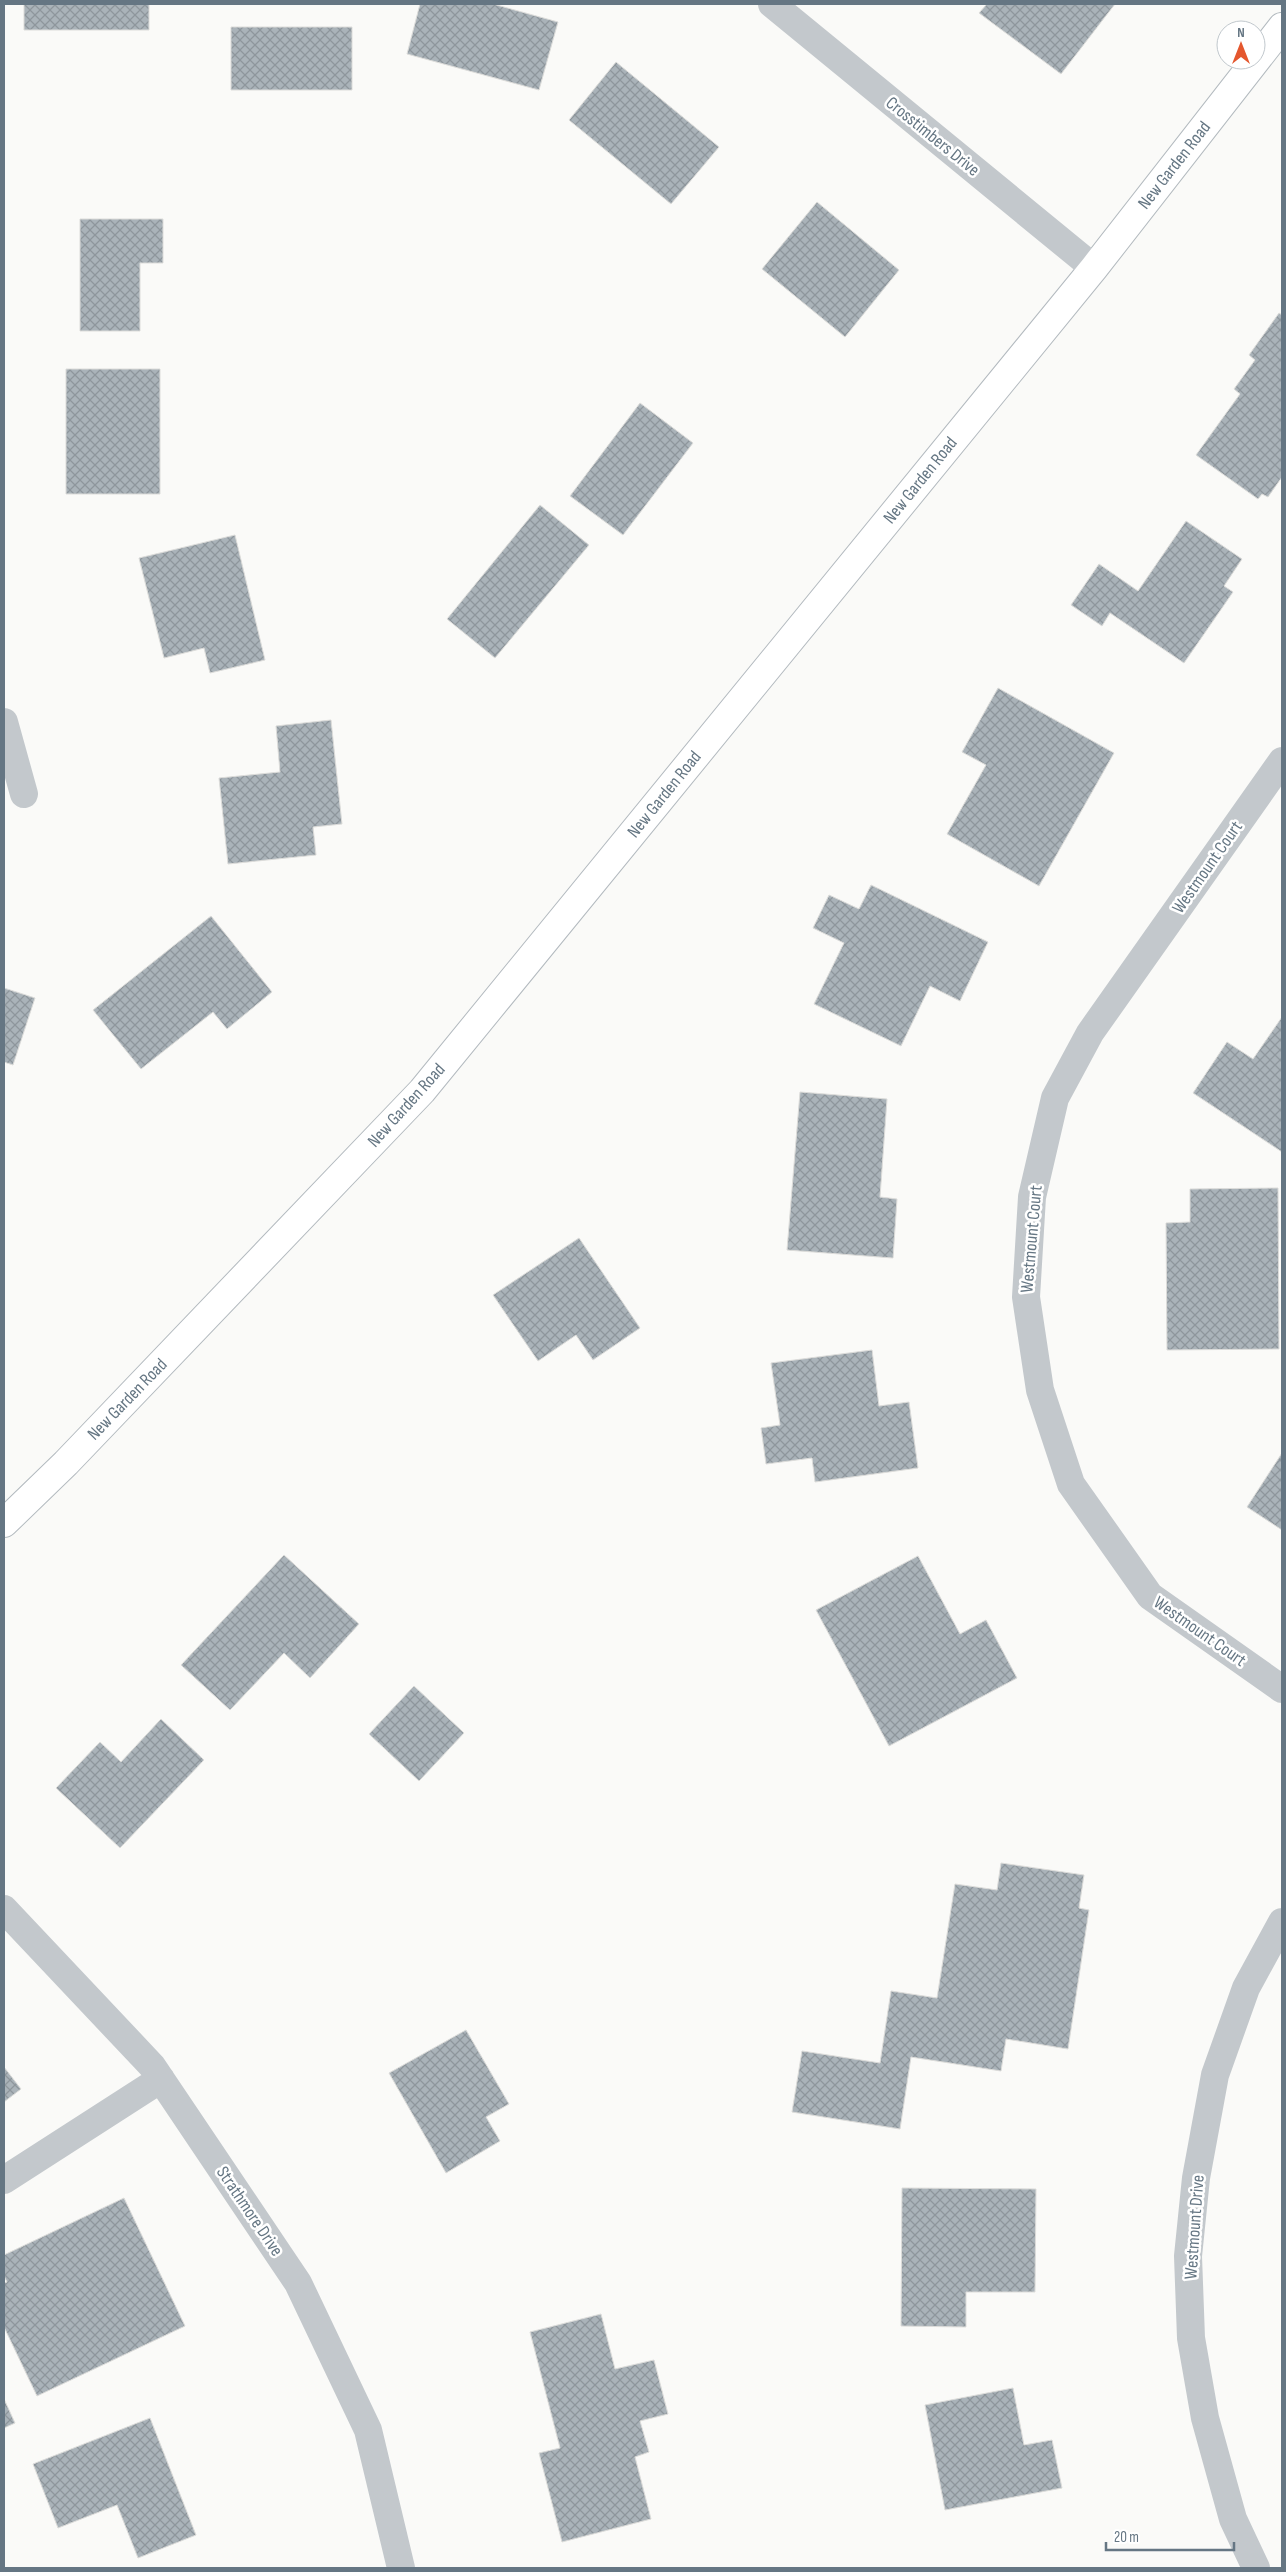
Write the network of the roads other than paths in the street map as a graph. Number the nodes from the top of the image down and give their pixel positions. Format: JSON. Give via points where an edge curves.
{"nodes":[{"id":1,"x":772,"y":4,"type":"edge"},
{"id":2,"x":1282,"y":27,"type":"edge"},
{"id":3,"x":1094,"y":268,"type":"junction"},
{"id":4,"x":4,"y":722,"type":"edge"},
{"id":5,"x":1282,"y":761,"type":"edge"},
{"id":6,"x":24,"y":794,"type":"dead end"},
{"id":7,"x":4,"y":1523,"type":"edge"},
{"id":8,"x":1282,"y":1689,"type":"edge"},
{"id":9,"x":4,"y":1909,"type":"edge"},
{"id":10,"x":1282,"y":1922,"type":"edge"},
{"id":11,"x":161,"y":2079,"type":"junction"},
{"id":12,"x":4,"y":2180,"type":"edge"},
{"id":13,"x":401,"y":2568,"type":"edge"},
{"id":14,"x":1256,"y":2568,"type":"edge"}],
"edges":[{"from":1,"to":3,"type":"street","name":"Crosstimbers Drive"},
{"from":2,"to":3,"type":"main road","name":"New Garden Road"},
{"from":3,"to":7,"type":"main road","name":"New Garden Road","via":[[422,1090],[66,1463]]},
{"from":4,"to":6,"type":"street"},
{"from":5,"to":8,"type":"street","name":"Westmount Court","via":[[1090,1033],[1055,1098],[1032,1197],[1026,1297],[1040,1390],[1071,1484],[1150,1596]]},
{"from":9,"to":11,"type":"street","name":"Strathmore Drive"},
{"from":10,"to":14,"type":"street","name":"Westmount Drive","via":[[1246,1988],[1216,2075],[1196,2178],[1188,2256],[1191,2338],[1205,2418],[1233,2519]]},
{"from":11,"to":12,"type":"street"},
{"from":11,"to":13,"type":"street","name":"Strathmore Drive","via":[[298,2283],[368,2430]]}]}
